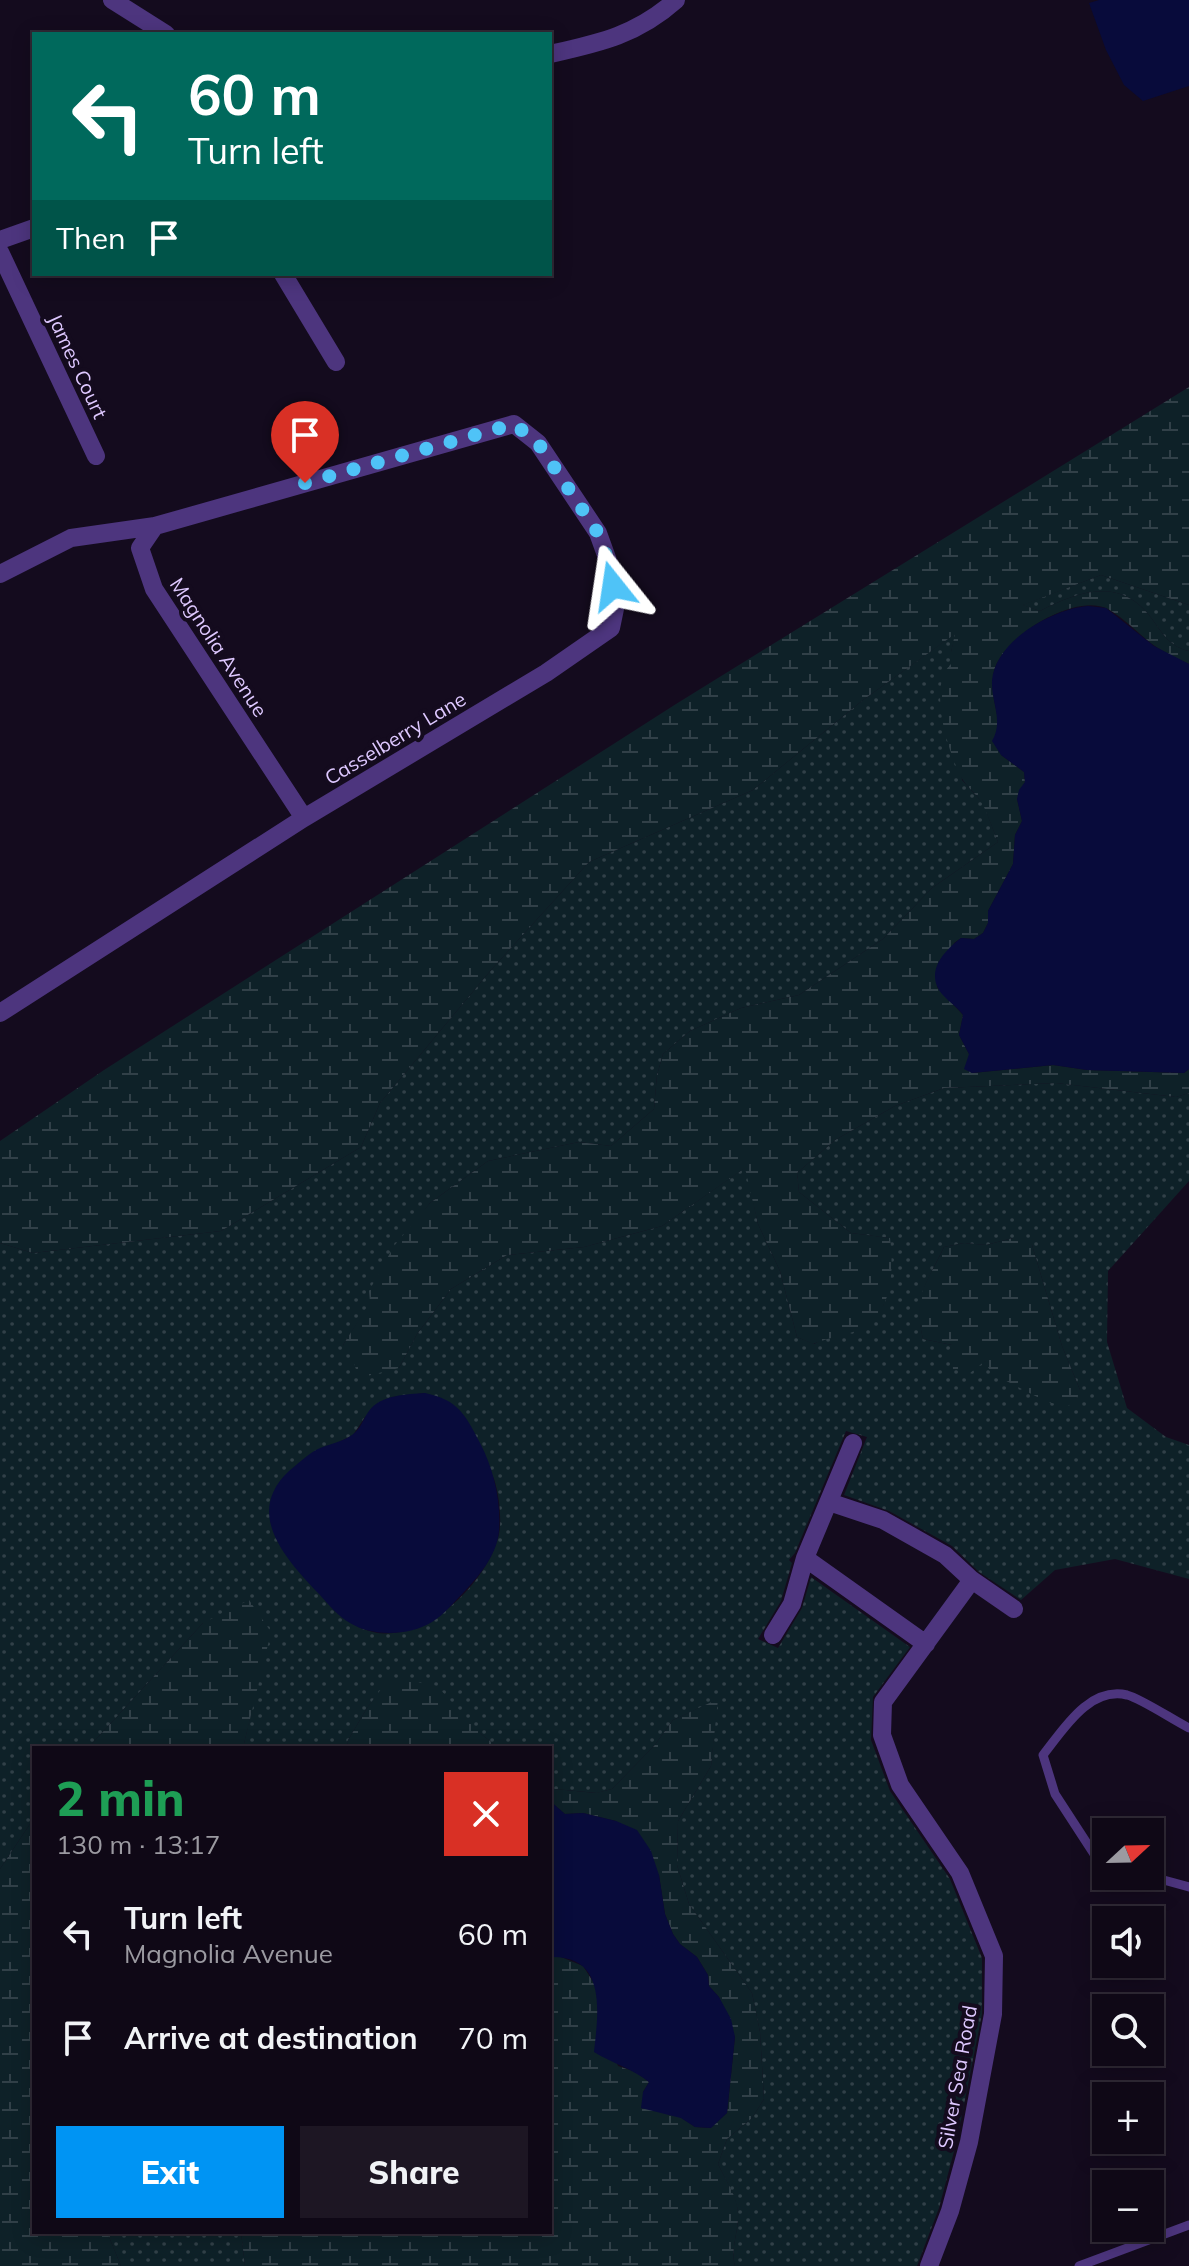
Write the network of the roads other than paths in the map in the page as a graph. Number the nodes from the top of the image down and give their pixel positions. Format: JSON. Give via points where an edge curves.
{"nodes":[{"id":1,"x":112,"y":0,"type":"edge"},
{"id":2,"x":676,"y":0,"type":"edge"},
{"id":3,"x":163,"y":32,"type":"edge"},
{"id":4,"x":552,"y":53,"type":"edge"},
{"id":5,"x":32,"y":229,"type":"edge"},
{"id":6,"x":0,"y":240,"type":"edge"},
{"id":7,"x":0,"y":252,"type":"edge"},
{"id":8,"x":284,"y":276,"type":"edge"},
{"id":9,"x":336,"y":362,"type":"dead end"},
{"id":10,"x":96,"y":456,"type":"dead end"},
{"id":11,"x":155,"y":526,"type":"junction"},
{"id":12,"x":0,"y":574,"type":"edge"},
{"id":13,"x":304,"y":818,"type":"junction"},
{"id":14,"x":0,"y":1013,"type":"edge"},
{"id":15,"x":853,"y":1443,"type":"dead end"},
{"id":16,"x":829,"y":1502,"type":"junction"},
{"id":17,"x":805,"y":1558,"type":"junction"},
{"id":18,"x":972,"y":1580,"type":"junction"},
{"id":19,"x":1014,"y":1609,"type":"dead end"},
{"id":20,"x":773,"y":1635,"type":"dead end"},
{"id":21,"x":926,"y":1644,"type":"junction"},
{"id":22,"x":1189,"y":1728,"type":"edge"},
{"id":23,"x":1092,"y":1851,"type":"edge"},
{"id":24,"x":1164,"y":1880,"type":"edge"},
{"id":25,"x":1189,"y":1887,"type":"edge"},
{"id":26,"x":1189,"y":2225,"type":"edge"},
{"id":27,"x":929,"y":2266,"type":"edge"},
{"id":28,"x":1079,"y":2266,"type":"edge"}],
"edges":[{"from":1,"to":3,"type":"street"},
{"from":2,"to":4,"type":"street","via":[[631,32]]},
{"from":5,"to":6,"type":"street"},
{"from":7,"to":10,"type":"street","name":"James Court"},
{"from":8,"to":9,"type":"street"},
{"from":11,"to":12,"type":"street","via":[[71,538]]},
{"from":11,"to":13,"type":"street","name":"Magnolia Avenue","via":[[140,548],[154,589]]},
{"from":11,"to":13,"type":"street","name":"Casselberry Lane","via":[[514,424],[538,443],[598,533],[616,604],[611,628],[546,673]]},
{"from":13,"to":14,"type":"street","name":"Casselberry Lane"},
{"from":15,"to":16,"type":"street"},
{"from":16,"to":17,"type":"street"},
{"from":16,"to":18,"type":"street","via":[[883,1520],[945,1555]]},
{"from":17,"to":20,"type":"street","via":[[792,1604]]},
{"from":17,"to":21,"type":"street"},
{"from":18,"to":19,"type":"street"},
{"from":18,"to":21,"type":"street","name":"Silver Sea Road"},
{"from":21,"to":27,"type":"street","name":"Silver Sea Road","via":[[883,1702],[882,1735],[900,1785],[960,1873],[994,1956],[993,2014],[969,2142]]},
{"from":22,"to":23,"type":"lane","via":[[1127,1695],[1106,1695],[1086,1705],[1043,1755],[1055,1794]]},
{"from":24,"to":25,"type":"lane"},
{"from":26,"to":28,"type":"lane"}]}
